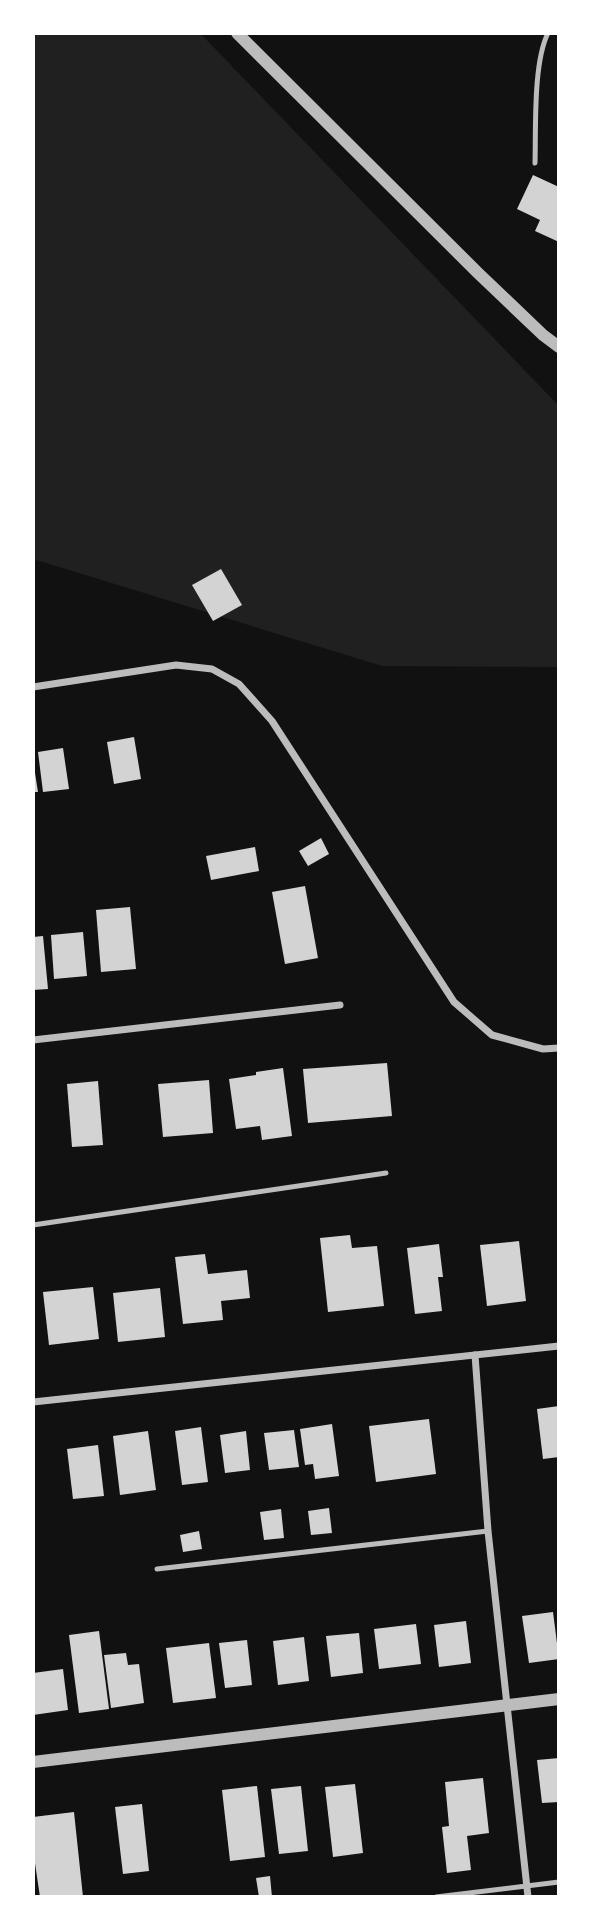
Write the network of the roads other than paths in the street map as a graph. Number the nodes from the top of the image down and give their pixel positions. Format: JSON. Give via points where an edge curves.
{"nodes":[{"id":1,"x":237,"y":33,"type":"edge"},
{"id":2,"x":548,"y":33,"type":"edge"},
{"id":3,"x":535,"y":163,"type":"dead end"},
{"id":4,"x":559,"y":347,"type":"edge"},
{"id":5,"x":33,"y":687,"type":"edge"},
{"id":6,"x":340,"y":1005,"type":"dead end"},
{"id":7,"x":33,"y":1040,"type":"edge"},
{"id":8,"x":559,"y":1048,"type":"edge"},
{"id":9,"x":386,"y":1173,"type":"dead end"},
{"id":10,"x":33,"y":1224,"type":"edge"},
{"id":11,"x":559,"y":1346,"type":"edge"},
{"id":12,"x":475,"y":1355,"type":"junction"},
{"id":13,"x":33,"y":1402,"type":"edge"},
{"id":14,"x":488,"y":1531,"type":"junction"},
{"id":15,"x":157,"y":1569,"type":"dead end"},
{"id":16,"x":559,"y":1699,"type":"edge"},
{"id":17,"x":506,"y":1705,"type":"junction"},
{"id":18,"x":33,"y":1762,"type":"edge"},
{"id":19,"x":559,"y":1882,"type":"edge"},
{"id":20,"x":527,"y":1886,"type":"junction"},
{"id":21,"x":436,"y":1897,"type":"edge"},
{"id":22,"x":528,"y":1897,"type":"edge"}],
"edges":[{"from":1,"to":4,"type":"street","via":[[468,264]]},
{"from":2,"to":3,"type":"lane","via":[[542,46]]},
{"from":5,"to":8,"type":"street","via":[[176,665],[212,669],[239,684],[272,721],[454,1002],[492,1035],[543,1049]]},
{"from":6,"to":7,"type":"street"},
{"from":9,"to":10,"type":"lane"},
{"from":11,"to":12,"type":"street"},
{"from":12,"to":13,"type":"street"},
{"from":12,"to":14,"type":"street"},
{"from":14,"to":15,"type":"lane"},
{"from":14,"to":17,"type":"street"},
{"from":16,"to":17,"type":"street"},
{"from":17,"to":18,"type":"street"},
{"from":17,"to":20,"type":"street"},
{"from":19,"to":20,"type":"lane"},
{"from":20,"to":21,"type":"lane"},
{"from":20,"to":22,"type":"street"}]}
